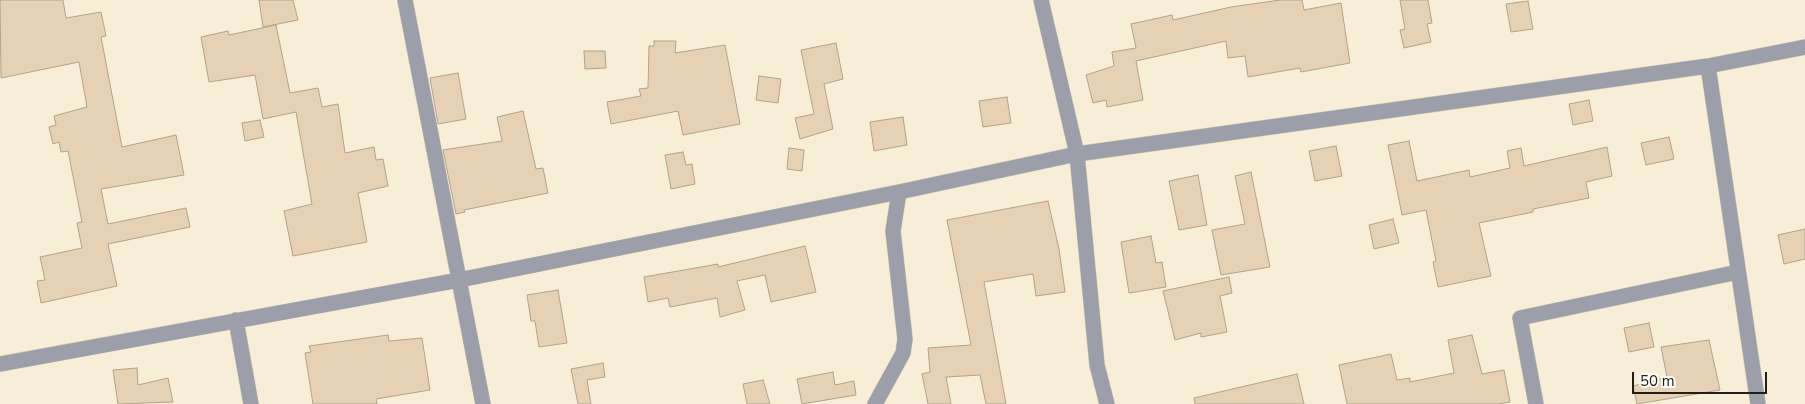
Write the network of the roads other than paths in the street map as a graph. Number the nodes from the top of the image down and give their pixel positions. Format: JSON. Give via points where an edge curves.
{"nodes":[{"id":1,"x":405,"y":0,"type":"edge"},
{"id":2,"x":1041,"y":0,"type":"edge"},
{"id":3,"x":1805,"y":47,"type":"edge"},
{"id":4,"x":1708,"y":66,"type":"junction"},
{"id":5,"x":1077,"y":154,"type":"junction"},
{"id":6,"x":899,"y":192,"type":"junction"},
{"id":7,"x":1738,"y":272,"type":"junction"},
{"id":8,"x":459,"y":280,"type":"junction"},
{"id":9,"x":236,"y":320,"type":"junction"},
{"id":10,"x":0,"y":364,"type":"edge"},
{"id":11,"x":251,"y":404,"type":"edge"},
{"id":12,"x":483,"y":404,"type":"edge"},
{"id":13,"x":875,"y":404,"type":"edge"},
{"id":14,"x":1107,"y":404,"type":"edge"},
{"id":15,"x":1536,"y":404,"type":"edge"},
{"id":16,"x":1758,"y":404,"type":"edge"}],
"edges":[{"from":1,"to":8,"type":"street"},
{"from":2,"to":5,"type":"street"},
{"from":3,"to":4,"type":"street"},
{"from":4,"to":5,"type":"street"},
{"from":4,"to":7,"type":"street"},
{"from":5,"to":6,"type":"street"},
{"from":5,"to":14,"type":"street","via":[[1097,365]]},
{"from":6,"to":8,"type":"street"},
{"from":6,"to":13,"type":"street","via":[[893,231],[905,339],[903,353]]},
{"from":7,"to":15,"type":"street","via":[[1520,318]]},
{"from":7,"to":16,"type":"street"},
{"from":8,"to":9,"type":"street"},
{"from":8,"to":12,"type":"street"},
{"from":9,"to":10,"type":"street"},
{"from":9,"to":11,"type":"street"}]}
